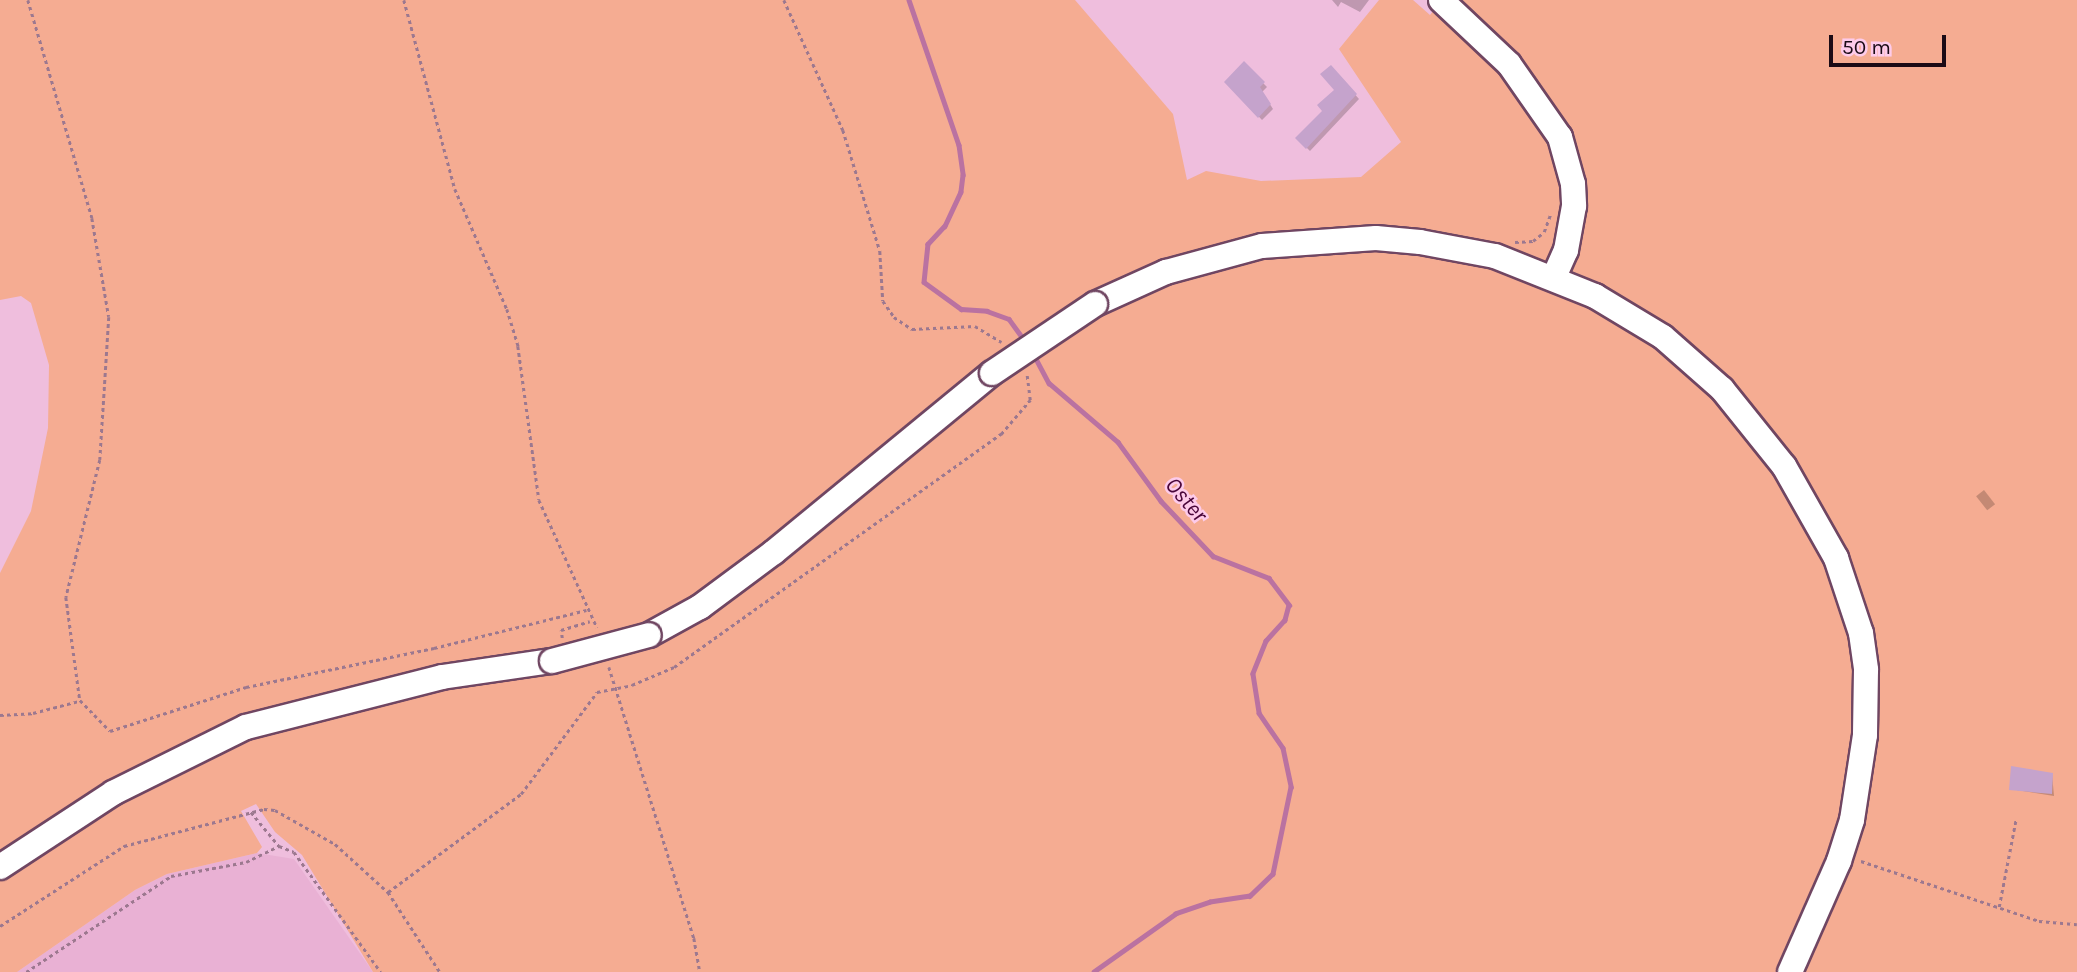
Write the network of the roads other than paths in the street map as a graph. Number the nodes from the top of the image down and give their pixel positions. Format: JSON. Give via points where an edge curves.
{"nodes":[{"id":1,"x":1441,"y":0,"type":"edge"},
{"id":2,"x":1554,"y":277,"type":"junction"},
{"id":3,"x":0,"y":867,"type":"edge"},
{"id":4,"x":1790,"y":972,"type":"edge"}],
"edges":[{"from":1,"to":2,"type":"main road","via":[[1509,64],[1560,137],[1574,206],[1566,250]]},
{"from":2,"to":3,"type":"main road","bridge":true,"via":[[1494,256],[1420,242],[1319,240],[1217,256],[1166,272],[1095,304],[992,373],[756,566],[700,607],[649,635],[552,661],[402,686],[246,727],[113,793]]},
{"from":2,"to":4,"type":"main road","via":[[1663,337],[1722,389],[1784,466],[1836,558],[1861,634],[1867,691],[1860,779],[1842,852]]}]}
